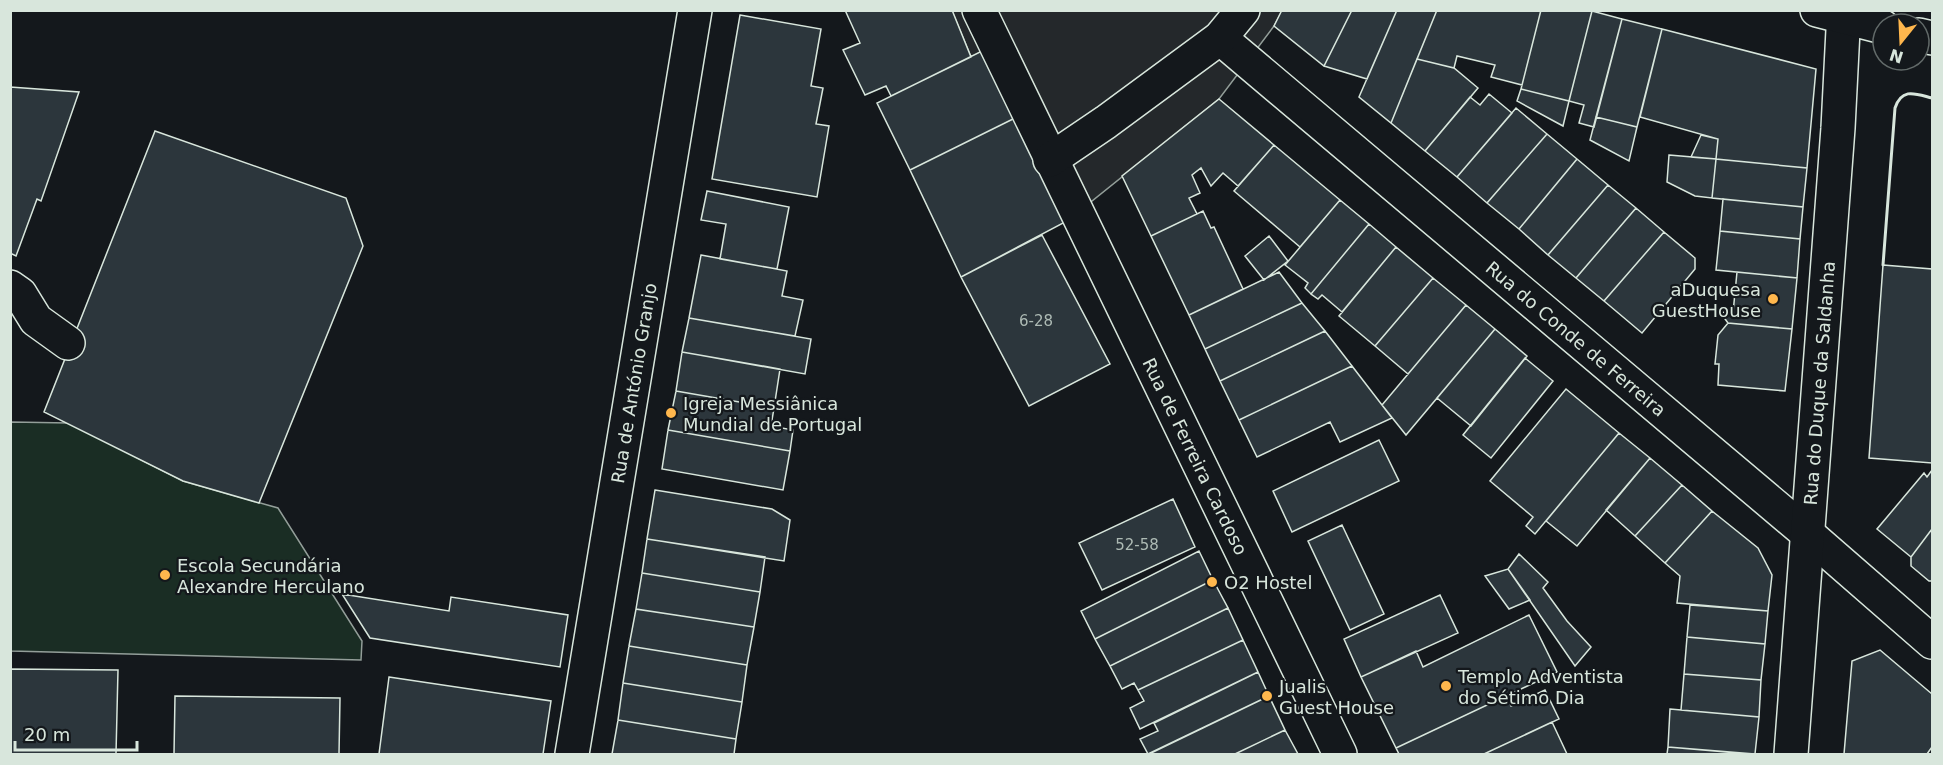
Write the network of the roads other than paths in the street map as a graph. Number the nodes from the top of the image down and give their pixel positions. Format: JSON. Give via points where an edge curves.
{"nodes":[{"id":1,"x":695,"y":10,"type":"edge"},
{"id":2,"x":979,"y":10,"type":"edge"},
{"id":3,"x":1243,"y":10,"type":"edge"},
{"id":4,"x":1835,"y":13,"type":"edge"},
{"id":5,"x":1871,"y":24,"type":"edge"},
{"id":6,"x":1220,"y":38,"type":"junction"},
{"id":7,"x":1050,"y":159,"type":"junction"},
{"id":8,"x":10,"y":287,"type":"edge"},
{"id":9,"x":68,"y":343,"type":"dead end"},
{"id":10,"x":1808,"y":534,"type":"junction"},
{"id":11,"x":1932,"y":642,"type":"edge"},
{"id":12,"x":572,"y":754,"type":"edge"},
{"id":13,"x":1340,"y":754,"type":"edge"},
{"id":14,"x":1791,"y":754,"type":"edge"}],
"edges":[{"from":1,"to":12,"type":"street","name":"Rua de António Granjo"},
{"from":2,"to":7,"type":"street","name":"Rua de Ferreira Cardoso"},
{"from":3,"to":6,"type":"street"},
{"from":4,"to":5,"type":"street"},
{"from":4,"to":10,"type":"street","name":"Rua do Duque da Saldanha","via":[[1838,128]]},
{"from":6,"to":7,"type":"street"},
{"from":6,"to":10,"type":"street","name":"Rua do Conde de Ferreira"},
{"from":7,"to":13,"type":"street","name":"Rua de Ferreira Cardoso"},
{"from":8,"to":9,"type":"street","via":[[20,294],[36,320]]},
{"from":10,"to":11,"type":"street","name":"Rua do Conde de Ferreira"},
{"from":10,"to":14,"type":"street","name":"Rua do Duque da Saldanha"}]}
